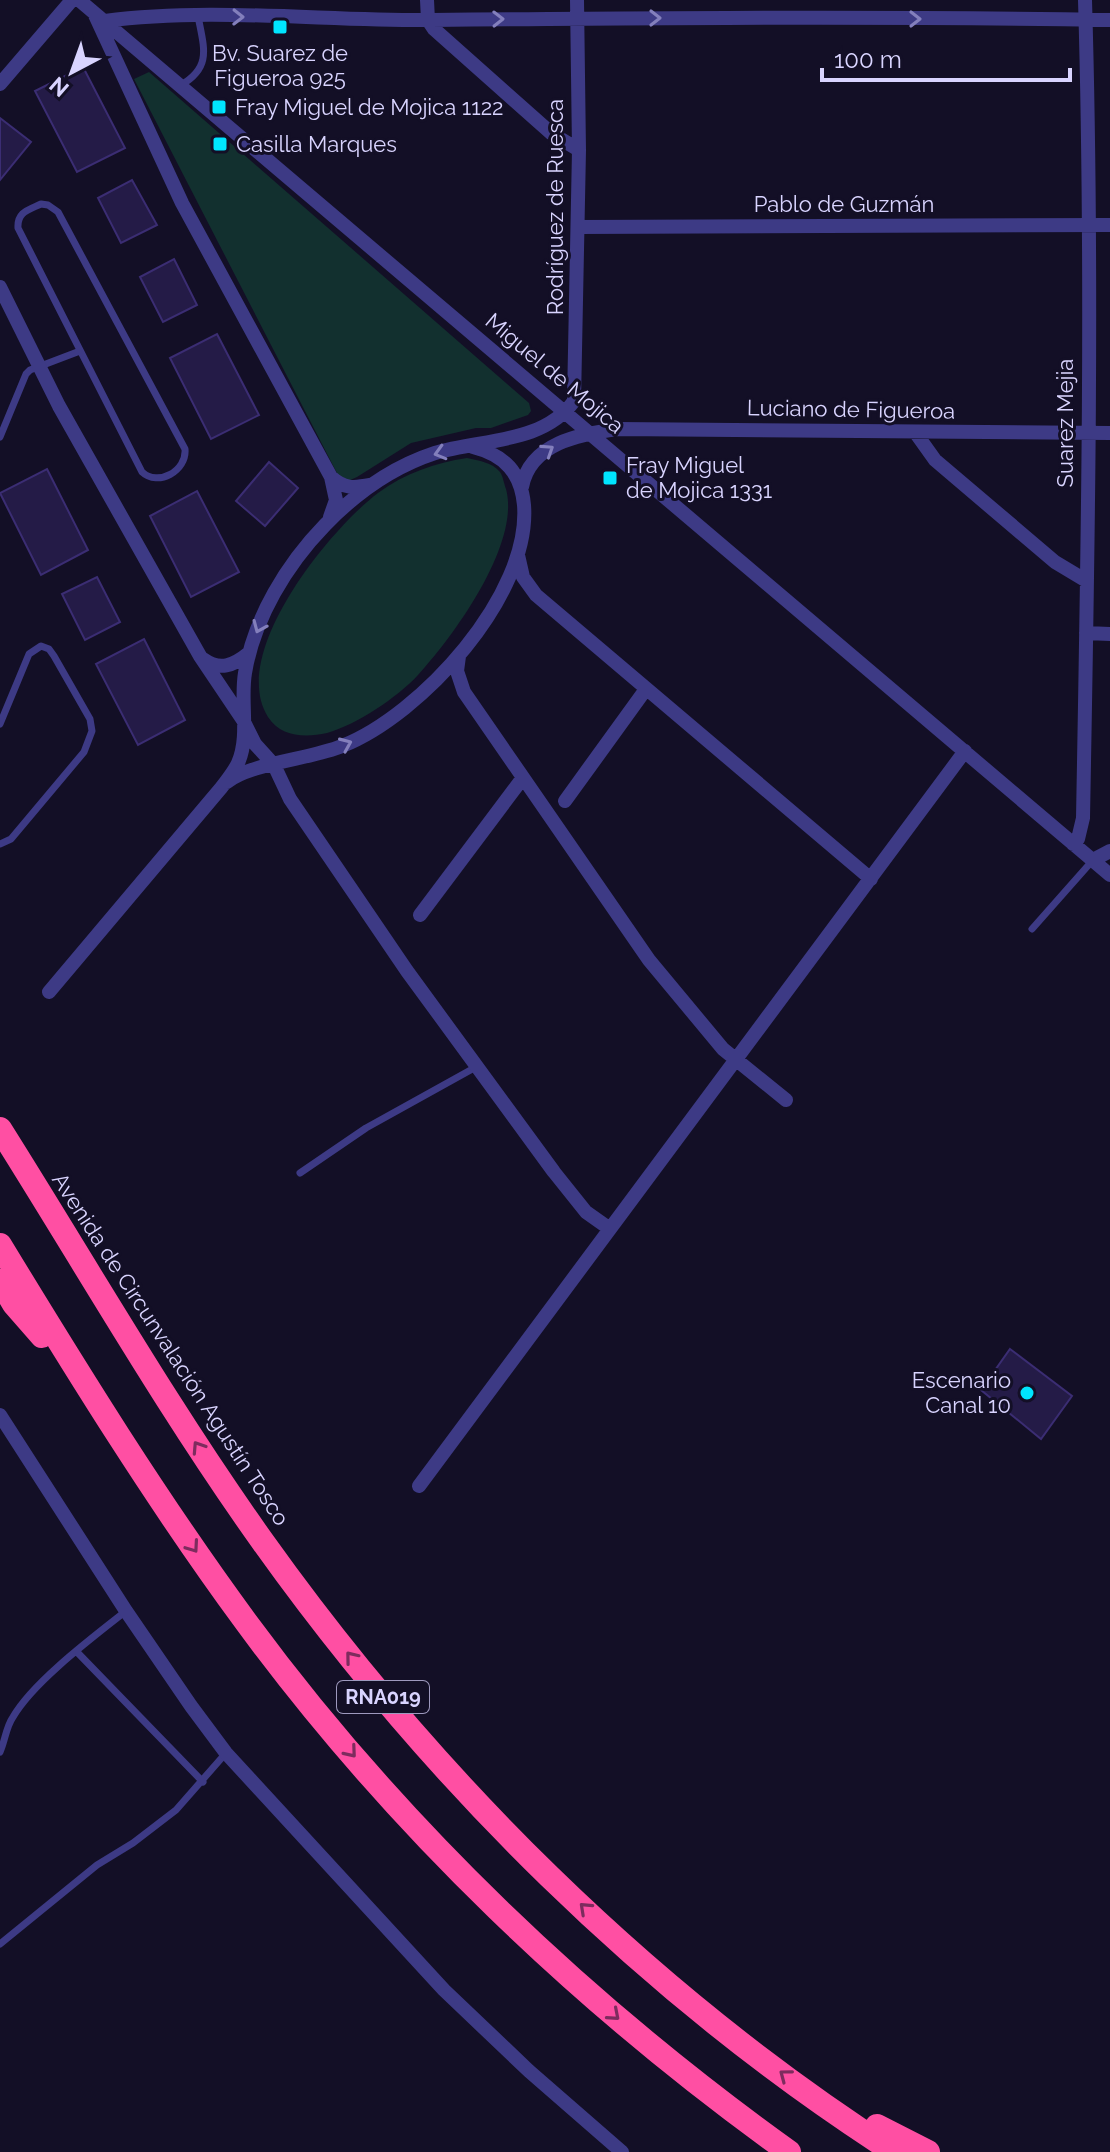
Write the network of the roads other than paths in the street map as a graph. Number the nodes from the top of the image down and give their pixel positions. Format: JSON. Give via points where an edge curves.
{"nodes":[{"id":1,"x":427,"y":0,"type":"edge"},
{"id":2,"x":577,"y":0,"type":"edge"},
{"id":3,"x":1085,"y":0,"type":"edge"},
{"id":4,"x":87,"y":6,"type":"edge"},
{"id":5,"x":198,"y":16,"type":"junction"},
{"id":6,"x":577,"y":18,"type":"junction"},
{"id":7,"x":428,"y":20,"type":"junction"},
{"id":8,"x":1085,"y":20,"type":"junction"},
{"id":9,"x":1110,"y":20,"type":"edge"},
{"id":10,"x":0,"y":84,"type":"edge"},
{"id":11,"x":181,"y":85,"type":"junction"},
{"id":12,"x":579,"y":150,"type":"junction"},
{"id":13,"x":1088,"y":225,"type":"junction"},
{"id":14,"x":1110,"y":225,"type":"edge"},
{"id":15,"x":578,"y":227,"type":"junction"},
{"id":16,"x":0,"y":287,"type":"edge"},
{"id":17,"x":80,"y":351,"type":"junction"},
{"id":18,"x":41,"y":368,"type":"junction"},
{"id":19,"x":566,"y":412,"type":"junction"},
{"id":20,"x":915,"y":432,"type":"junction"},
{"id":21,"x":592,"y":433,"type":"junction"},
{"id":22,"x":1087,"y":433,"type":"junction"},
{"id":23,"x":1110,"y":433,"type":"edge"},
{"id":24,"x":0,"y":437,"type":"edge"},
{"id":25,"x":468,"y":446,"type":"junction"},
{"id":26,"x":331,"y":477,"type":"junction"},
{"id":27,"x":370,"y":485,"type":"junction"},
{"id":28,"x":522,"y":487,"type":"junction"},
{"id":29,"x":327,"y":523,"type":"junction"},
{"id":30,"x":518,"y":551,"type":"junction"},
{"id":31,"x":1085,"y":580,"type":"junction"},
{"id":32,"x":536,"y":595,"type":"junction"},
{"id":33,"x":493,"y":607,"type":"junction"},
{"id":34,"x":1086,"y":633,"type":"junction"},
{"id":35,"x":1110,"y":634,"type":"edge"},
{"id":36,"x":249,"y":653,"type":"junction"},
{"id":37,"x":200,"y":656,"type":"junction"},
{"id":38,"x":459,"y":656,"type":"junction"},
{"id":39,"x":646,"y":689,"type":"junction"},
{"id":40,"x":425,"y":691,"type":"junction"},
{"id":41,"x":464,"y":692,"type":"junction"},
{"id":42,"x":243,"y":720,"type":"junction"},
{"id":43,"x":0,"y":724,"type":"edge"},
{"id":44,"x":965,"y":751,"type":"junction"},
{"id":45,"x":308,"y":758,"type":"junction"},
{"id":46,"x":274,"y":765,"type":"junction"},
{"id":47,"x":522,"y":779,"type":"junction"},
{"id":48,"x":221,"y":788,"type":"junction"},
{"id":49,"x":290,"y":799,"type":"junction"},
{"id":50,"x":565,"y":801,"type":"dead end"},
{"id":51,"x":0,"y":844,"type":"edge"},
{"id":52,"x":1073,"y":844,"type":"junction"},
{"id":53,"x":1110,"y":851,"type":"edge"},
{"id":54,"x":1093,"y":860,"type":"junction"},
{"id":55,"x":1110,"y":875,"type":"edge"},
{"id":56,"x":871,"y":879,"type":"junction"},
{"id":57,"x":420,"y":915,"type":"dead end"},
{"id":58,"x":1032,"y":929,"type":"dead end"},
{"id":59,"x":49,"y":992,"type":"dead end"},
{"id":60,"x":736,"y":1061,"type":"junction"},
{"id":61,"x":476,"y":1067,"type":"junction"},
{"id":62,"x":786,"y":1100,"type":"dead end"},
{"id":63,"x":0,"y":1129,"type":"edge"},
{"id":64,"x":300,"y":1173,"type":"dead end"},
{"id":65,"x":610,"y":1229,"type":"junction"},
{"id":66,"x":0,"y":1245,"type":"edge"},
{"id":67,"x":0,"y":1281,"type":"edge"},
{"id":68,"x":92,"y":1394,"type":"junction"},
{"id":69,"x":0,"y":1415,"type":"edge"},
{"id":70,"x":419,"y":1486,"type":"dead end"},
{"id":71,"x":126,"y":1611,"type":"junction"},
{"id":72,"x":76,"y":1651,"type":"junction"},
{"id":73,"x":0,"y":1752,"type":"edge"},
{"id":74,"x":226,"y":1753,"type":"junction"},
{"id":75,"x":203,"y":1782,"type":"junction"},
{"id":76,"x":0,"y":1944,"type":"edge"},
{"id":77,"x":822,"y":2103,"type":"junction"},
{"id":78,"x":622,"y":2152,"type":"edge"},
{"id":79,"x":789,"y":2152,"type":"edge"},
{"id":80,"x":894,"y":2152,"type":"edge"},
{"id":81,"x":928,"y":2152,"type":"edge"}],
"edges":[{"from":1,"to":7,"type":"street"},
{"from":2,"to":6,"type":"street","name":"Rodríguez de Ruesca"},
{"from":3,"to":8,"type":"street","name":"Suarez Mejia"},
{"from":4,"to":5,"type":"street","via":[[153,16]]},
{"from":4,"to":10,"type":"street"},
{"from":4,"to":11,"type":"street","name":"Miguel de Mojica"},
{"from":4,"to":26,"type":"street","via":[[182,203]]},
{"from":5,"to":7,"type":"street","one_way":true},
{"from":5,"to":11,"type":"lane","via":[[204,62],[195,77]]},
{"from":7,"to":6,"type":"street","one_way":true},
{"from":6,"to":8,"type":"street","one_way":true},
{"from":6,"to":12,"type":"street","name":"Rodríguez de Ruesca"},
{"from":7,"to":12,"type":"street","via":[[551,133]]},
{"from":8,"to":9,"type":"street"},
{"from":8,"to":13,"type":"street","name":"Suarez Mejia"},
{"from":11,"to":19,"type":"street","name":"Miguel de Mojica"},
{"from":12,"to":15,"type":"street","name":"Rodríguez de Ruesca"},
{"from":13,"to":14,"type":"street","name":"Pablo de Guzmán"},
{"from":13,"to":15,"type":"street","name":"Pablo de Guzmán"},
{"from":13,"to":22,"type":"street","name":"Suarez Mejia"},
{"from":15,"to":19,"type":"street","name":"Rodríguez de Ruesca","via":[[576,390]]},
{"from":16,"to":18,"type":"street"},
{"from":17,"to":17,"type":"lane","via":[[142,472],[158,480],[180,468],[185,449],[58,212],[41,204],[21,214],[18,228]]},
{"from":17,"to":18,"type":"lane"},
{"from":18,"to":24,"type":"lane","via":[[30,370],[22,380]]},
{"from":18,"to":37,"type":"street"},
{"from":19,"to":21,"type":"street","name":"Miguel de Mojica"},
{"from":19,"to":25,"type":"street","via":[[537,429]]},
{"from":20,"to":21,"type":"street","name":"Luciano de Figueroa","via":[[626,428]]},
{"from":20,"to":22,"type":"street","name":"Luciano de Figueroa"},
{"from":20,"to":31,"type":"street","via":[[935,460],[1055,562]]},
{"from":28,"to":21,"type":"street","name":"Luciano de Figueroa","one_way":true,"via":[[527,467],[545,450]]},
{"from":21,"to":44,"type":"street","name":"Miguel de Mojica"},
{"from":22,"to":23,"type":"street","name":"Luciano de Figueroa"},
{"from":22,"to":31,"type":"street","name":"Suarez Mejia"},
{"from":25,"to":27,"type":"street","one_way":true,"via":[[435,453]]},
{"from":25,"to":28,"type":"street","via":[[503,460]]},
{"from":26,"to":27,"type":"street","via":[[344,486]]},
{"from":26,"to":29,"type":"street","via":[[336,500]]},
{"from":27,"to":29,"type":"street"},
{"from":28,"to":30,"type":"street"},
{"from":29,"to":36,"type":"street","one_way":true,"via":[[279,585]]},
{"from":30,"to":32,"type":"street","via":[[523,577]]},
{"from":30,"to":33,"type":"street"},
{"from":31,"to":34,"type":"street","name":"Suarez Mejia"},
{"from":32,"to":33,"type":"street","via":[[515,591]]},
{"from":32,"to":39,"type":"street"},
{"from":33,"to":38,"type":"street"},
{"from":34,"to":35,"type":"street"},
{"from":34,"to":52,"type":"street","name":"Suarez Mejia","via":[[1083,818]]},
{"from":36,"to":37,"type":"street","via":[[217,667]]},
{"from":36,"to":42,"type":"street"},
{"from":37,"to":42,"type":"street"},
{"from":38,"to":40,"type":"street"},
{"from":38,"to":41,"type":"street","via":[[457,671]]},
{"from":39,"to":50,"type":"street"},
{"from":39,"to":56,"type":"street"},
{"from":40,"to":41,"type":"street","via":[[440,685]]},
{"from":45,"to":40,"type":"street","one_way":true,"via":[[363,737]]},
{"from":41,"to":47,"type":"street"},
{"from":42,"to":46,"type":"street"},
{"from":42,"to":48,"type":"street","via":[[242,750]]},
{"from":43,"to":51,"type":"lane","via":[[29,654],[41,646],[54,656],[92,731],[84,752],[11,839]]},
{"from":44,"to":52,"type":"street","name":"Miguel de Mojica"},
{"from":44,"to":56,"type":"street"},
{"from":45,"to":46,"type":"street"},
{"from":45,"to":49,"type":"street","via":[[291,775]]},
{"from":46,"to":48,"type":"street","via":[[237,775]]},
{"from":46,"to":49,"type":"street"},
{"from":47,"to":57,"type":"street"},
{"from":47,"to":60,"type":"street","via":[[649,960]]},
{"from":48,"to":59,"type":"street"},
{"from":49,"to":61,"type":"street"},
{"from":52,"to":54,"type":"street","name":"Miguel de Mojica"},
{"from":53,"to":54,"type":"street"},
{"from":54,"to":55,"type":"street","name":"Miguel de Mojica"},
{"from":54,"to":58,"type":"lane"},
{"from":56,"to":60,"type":"street"},
{"from":60,"to":62,"type":"street"},
{"from":60,"to":65,"type":"street"},
{"from":61,"to":64,"type":"lane","via":[[366,1128]]},
{"from":61,"to":65,"type":"street","via":[[576,1201]]},
{"from":77,"to":63,"type":"highway","name":"Avenida de Circunvalación Agustín Tosco","number":"RNA019","one_way":true,"via":[[707,2015],[582,1905],[489,1814],[371,1683],[212,1469]]},
{"from":65,"to":70,"type":"street"},
{"from":66,"to":68,"type":"highway","number":"RNA019"},
{"from":67,"to":68,"type":"highway"},
{"from":68,"to":79,"type":"highway","number":"RNA019","one_way":true,"via":[[247,1624],[400,1808],[501,1912],[611,2013]]},
{"from":69,"to":71,"type":"street"},
{"from":71,"to":72,"type":"lane"},
{"from":71,"to":74,"type":"street"},
{"from":72,"to":73,"type":"lane","via":[[23,1701],[10,1720]]},
{"from":72,"to":75,"type":"lane"},
{"from":74,"to":75,"type":"lane"},
{"from":74,"to":78,"type":"street","via":[[444,1990]]},
{"from":75,"to":76,"type":"lane","via":[[176,1810],[97,1865]]},
{"from":77,"to":80,"type":"highway","name":"Avenida de Circunvalación Agustín Tosco","number":"RNA019"},
{"from":77,"to":81,"type":"highway"}]}
